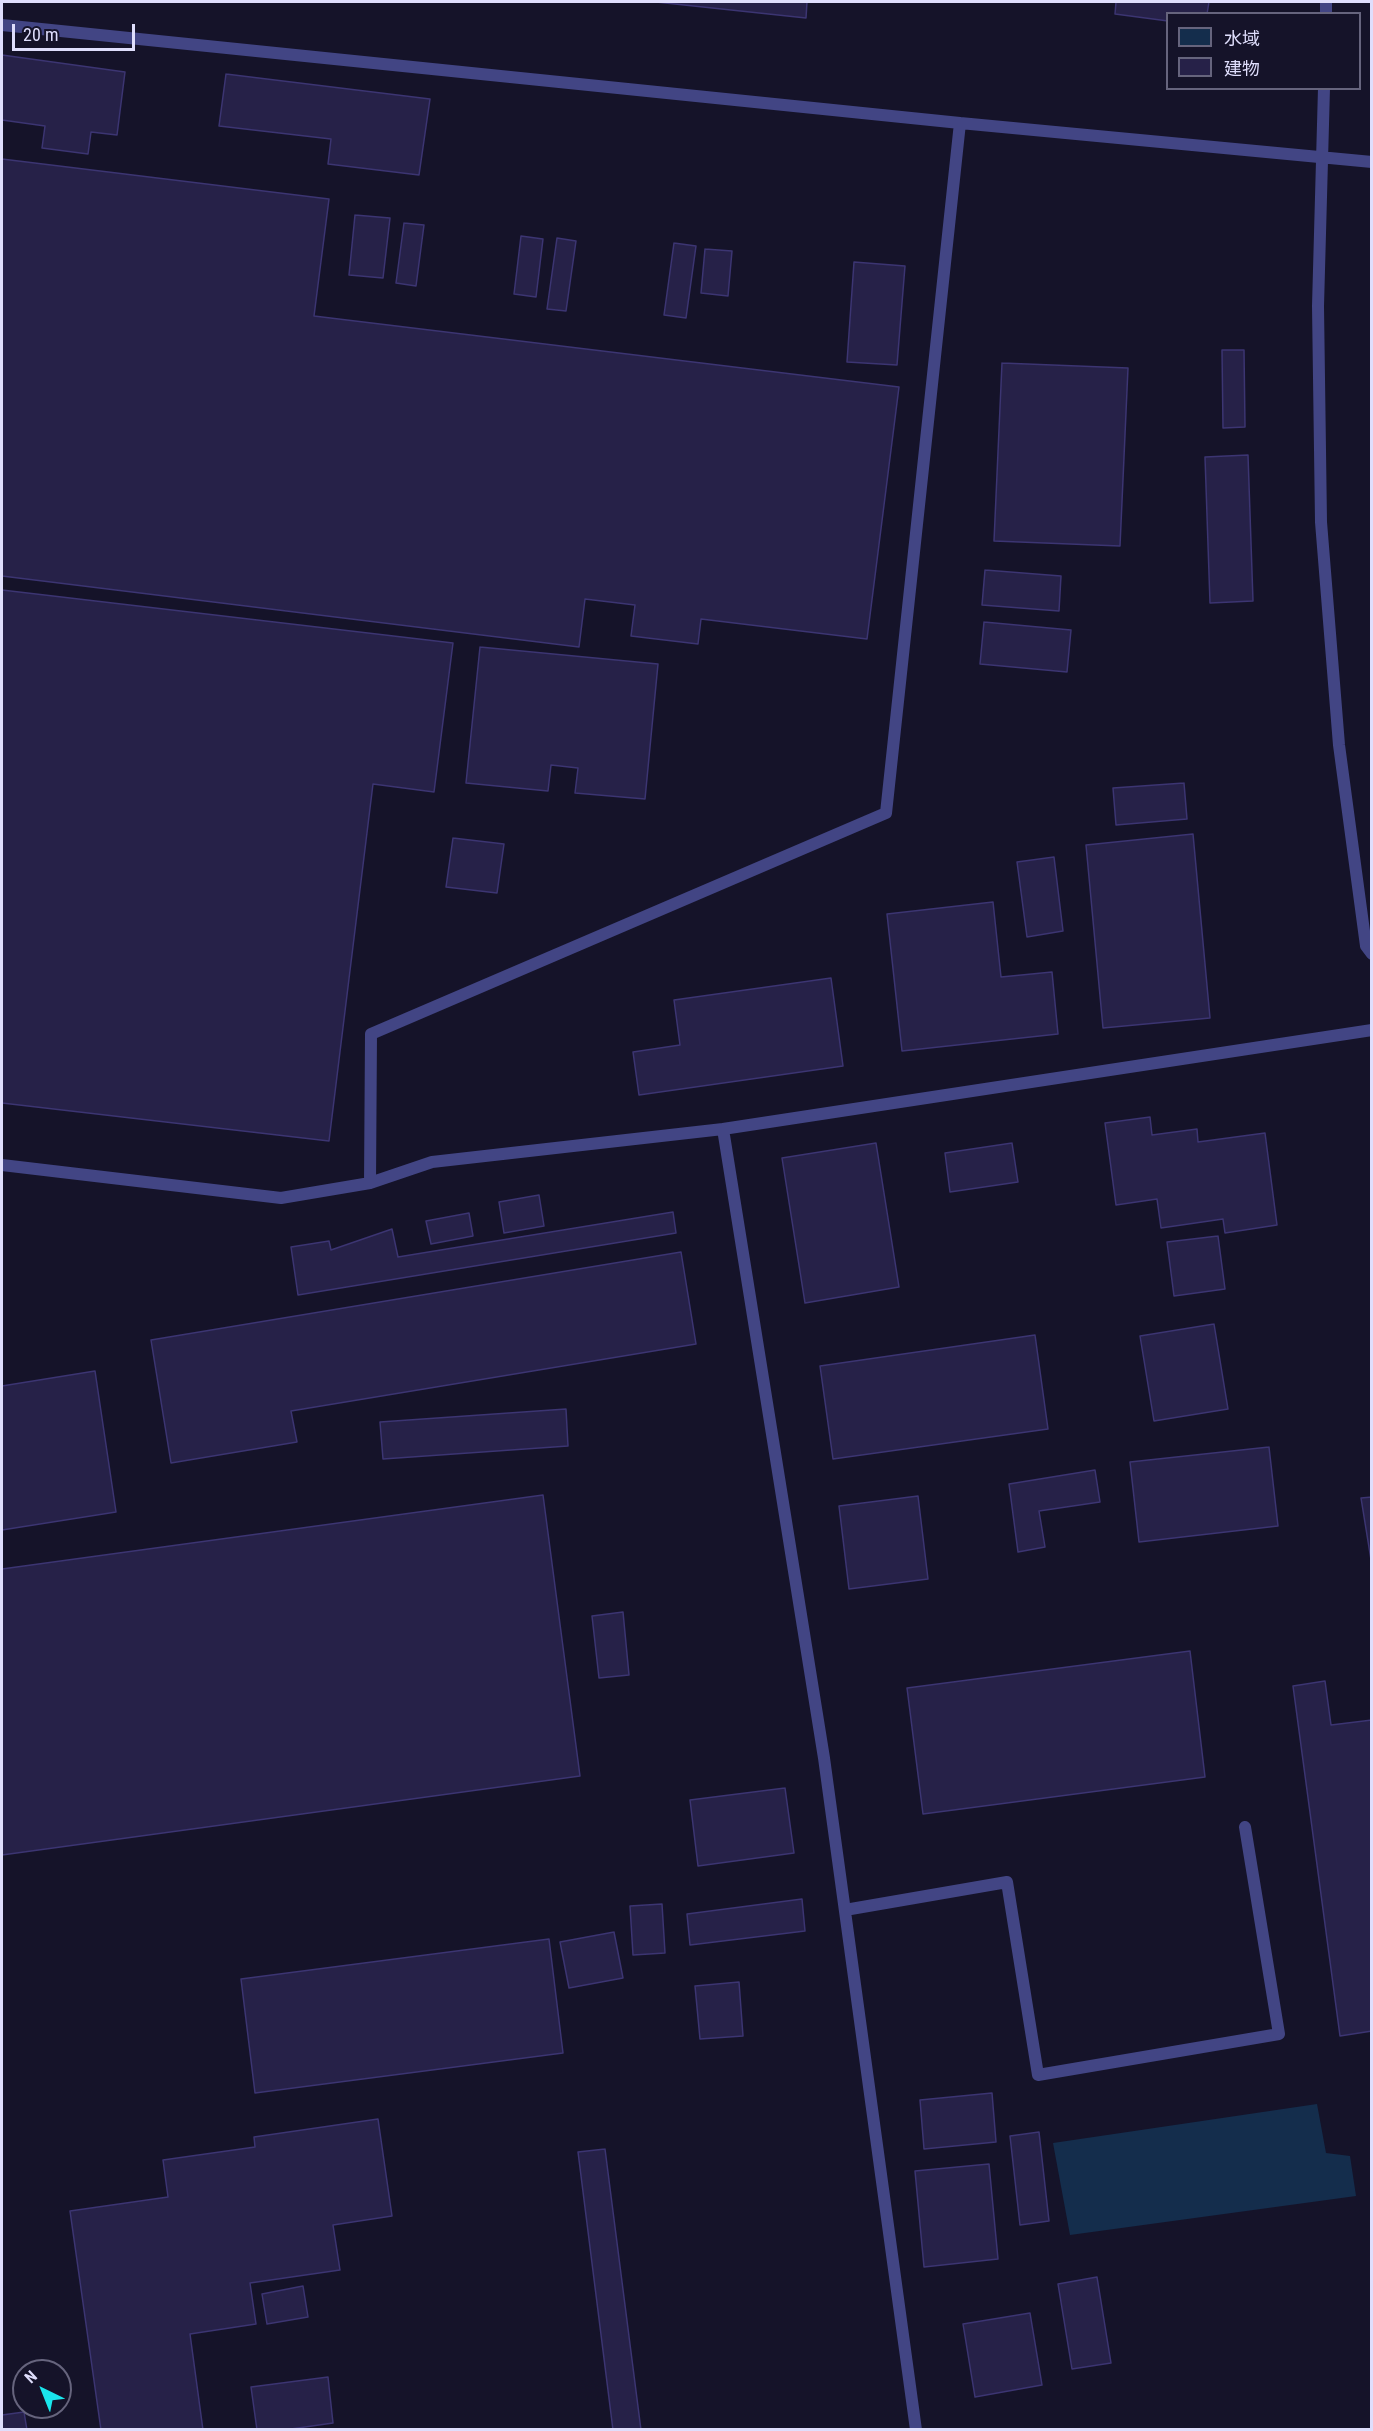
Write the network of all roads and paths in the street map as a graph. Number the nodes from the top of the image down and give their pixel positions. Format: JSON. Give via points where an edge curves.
{"nodes":[{"id":1,"x":2,"y":25,"type":"edge"},
{"id":2,"x":1324,"y":90,"type":"edge"},
{"id":3,"x":960,"y":123,"type":"junction"},
{"id":4,"x":1321,"y":158,"type":"junction"},
{"id":5,"x":1371,"y":162,"type":"edge"},
{"id":6,"x":1371,"y":954,"type":"edge"},
{"id":7,"x":1371,"y":1030,"type":"edge"},
{"id":8,"x":723,"y":1129,"type":"junction"},
{"id":9,"x":2,"y":1165,"type":"edge"},
{"id":10,"x":370,"y":1183,"type":"junction"},
{"id":11,"x":1245,"y":1827,"type":"dead end"},
{"id":12,"x":845,"y":1910,"type":"junction"},
{"id":13,"x":916,"y":2430,"type":"edge"}],
"edges":[{"from":1,"to":3,"type":"lane"},
{"from":2,"to":4,"type":"lane"},
{"from":3,"to":4,"type":"lane"},
{"from":3,"to":10,"type":"lane","via":[[886,813],[371,1034]]},
{"from":4,"to":5,"type":"lane"},
{"from":4,"to":6,"type":"lane","via":[[1321,522],[1339,745],[1366,946]]},
{"from":7,"to":8,"type":"lane"},
{"from":8,"to":10,"type":"lane","via":[[432,1162]]},
{"from":8,"to":12,"type":"lane"},
{"from":9,"to":10,"type":"lane","via":[[281,1198]]},
{"from":11,"to":12,"type":"lane","via":[[1279,2034],[1038,2075],[1007,1882]]},
{"from":12,"to":13,"type":"lane"}]}
